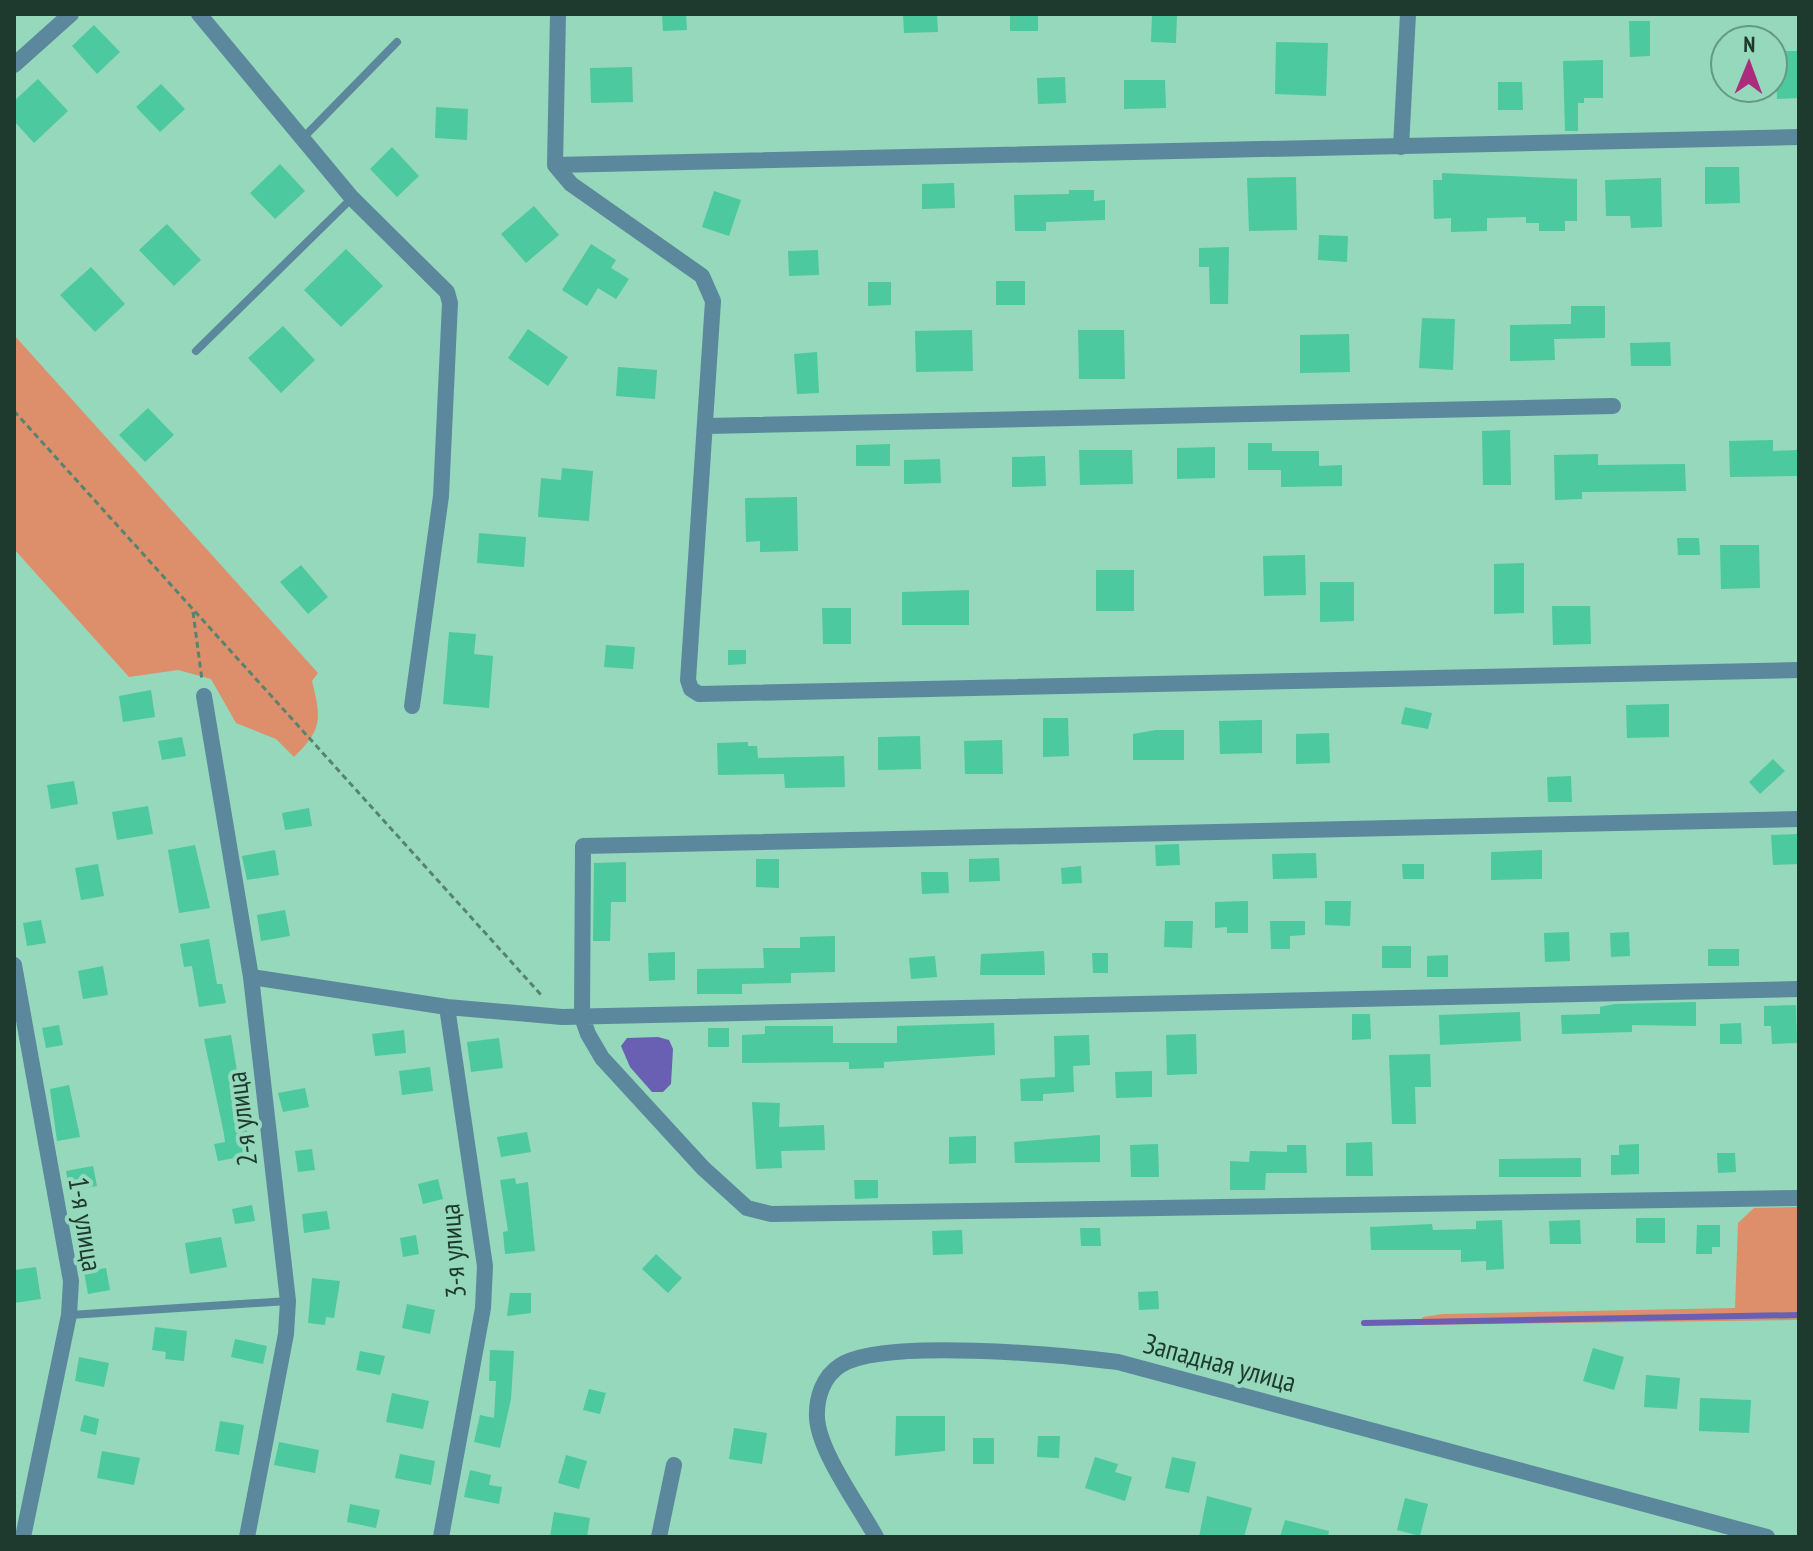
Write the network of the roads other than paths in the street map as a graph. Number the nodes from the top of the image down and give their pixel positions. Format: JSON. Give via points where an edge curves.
{"nodes":[{"id":1,"x":71,"y":14,"type":"edge"},
{"id":2,"x":199,"y":14,"type":"edge"},
{"id":3,"x":558,"y":14,"type":"edge"},
{"id":4,"x":1408,"y":14,"type":"edge"},
{"id":5,"x":397,"y":42,"type":"dead end"},
{"id":6,"x":14,"y":65,"type":"edge"},
{"id":7,"x":1799,"y":137,"type":"edge"},
{"id":8,"x":303,"y":138,"type":"junction"},
{"id":9,"x":1401,"y":147,"type":"junction"},
{"id":10,"x":555,"y":165,"type":"junction"},
{"id":11,"x":352,"y":198,"type":"junction"},
{"id":12,"x":196,"y":351,"type":"dead end"},
{"id":13,"x":1613,"y":406,"type":"dead end"},
{"id":14,"x":707,"y":426,"type":"junction"},
{"id":15,"x":1799,"y":670,"type":"edge"},
{"id":16,"x":204,"y":696,"type":"road end"},
{"id":17,"x":412,"y":706,"type":"dead end"},
{"id":18,"x":1799,"y":819,"type":"edge"},
{"id":19,"x":14,"y":965,"type":"edge"},
{"id":20,"x":251,"y":977,"type":"junction"},
{"id":21,"x":1799,"y":989,"type":"edge"},
{"id":22,"x":447,"y":1007,"type":"junction"},
{"id":23,"x":582,"y":1017,"type":"junction"},
{"id":24,"x":1799,"y":1198,"type":"edge"},
{"id":25,"x":288,"y":1301,"type":"junction"},
{"id":26,"x":69,"y":1315,"type":"junction"},
{"id":27,"x":674,"y":1465,"type":"dead end"},
{"id":28,"x":23,"y":1537,"type":"edge"},
{"id":29,"x":247,"y":1537,"type":"edge"},
{"id":30,"x":441,"y":1537,"type":"edge"},
{"id":31,"x":659,"y":1537,"type":"edge"},
{"id":32,"x":876,"y":1537,"type":"edge"},
{"id":33,"x":1767,"y":1537,"type":"edge"}],
"edges":[{"from":1,"to":6,"type":"street"},
{"from":2,"to":8,"type":"street"},
{"from":3,"to":10,"type":"street"},
{"from":4,"to":9,"type":"street"},
{"from":5,"to":8,"type":"lane"},
{"from":7,"to":9,"type":"street"},
{"from":8,"to":11,"type":"street"},
{"from":9,"to":10,"type":"street"},
{"from":10,"to":14,"type":"street","via":[[571,184],[702,276],[710,287]]},
{"from":11,"to":12,"type":"lane"},
{"from":11,"to":17,"type":"street","via":[[447,292],[450,303],[441,496]]},
{"from":13,"to":14,"type":"street"},
{"from":14,"to":15,"type":"street","via":[[688,680],[699,694]]},
{"from":16,"to":20,"type":"street","name":"2-я улица"},
{"from":18,"to":23,"type":"street","via":[[583,846]]},
{"from":19,"to":26,"type":"street","name":"1-я улица","via":[[71,1281]]},
{"from":20,"to":22,"type":"street"},
{"from":20,"to":25,"type":"street","name":"2-я улица"},
{"from":21,"to":23,"type":"street"},
{"from":22,"to":23,"type":"street"},
{"from":22,"to":30,"type":"street","name":"3-я улица","via":[[485,1266],[483,1308]]},
{"from":23,"to":24,"type":"street","via":[[602,1058],[703,1168],[747,1208],[771,1214]]},
{"from":25,"to":26,"type":"lane"},
{"from":25,"to":29,"type":"street","name":"2-я улица"},
{"from":26,"to":28,"type":"street","name":"1-я улица"},
{"from":27,"to":31,"type":"street"},
{"from":32,"to":33,"type":"street","name":"Западная улица","via":[[819,1436],[820,1393],[829,1375],[867,1356],[947,1351],[1118,1362]]}]}
